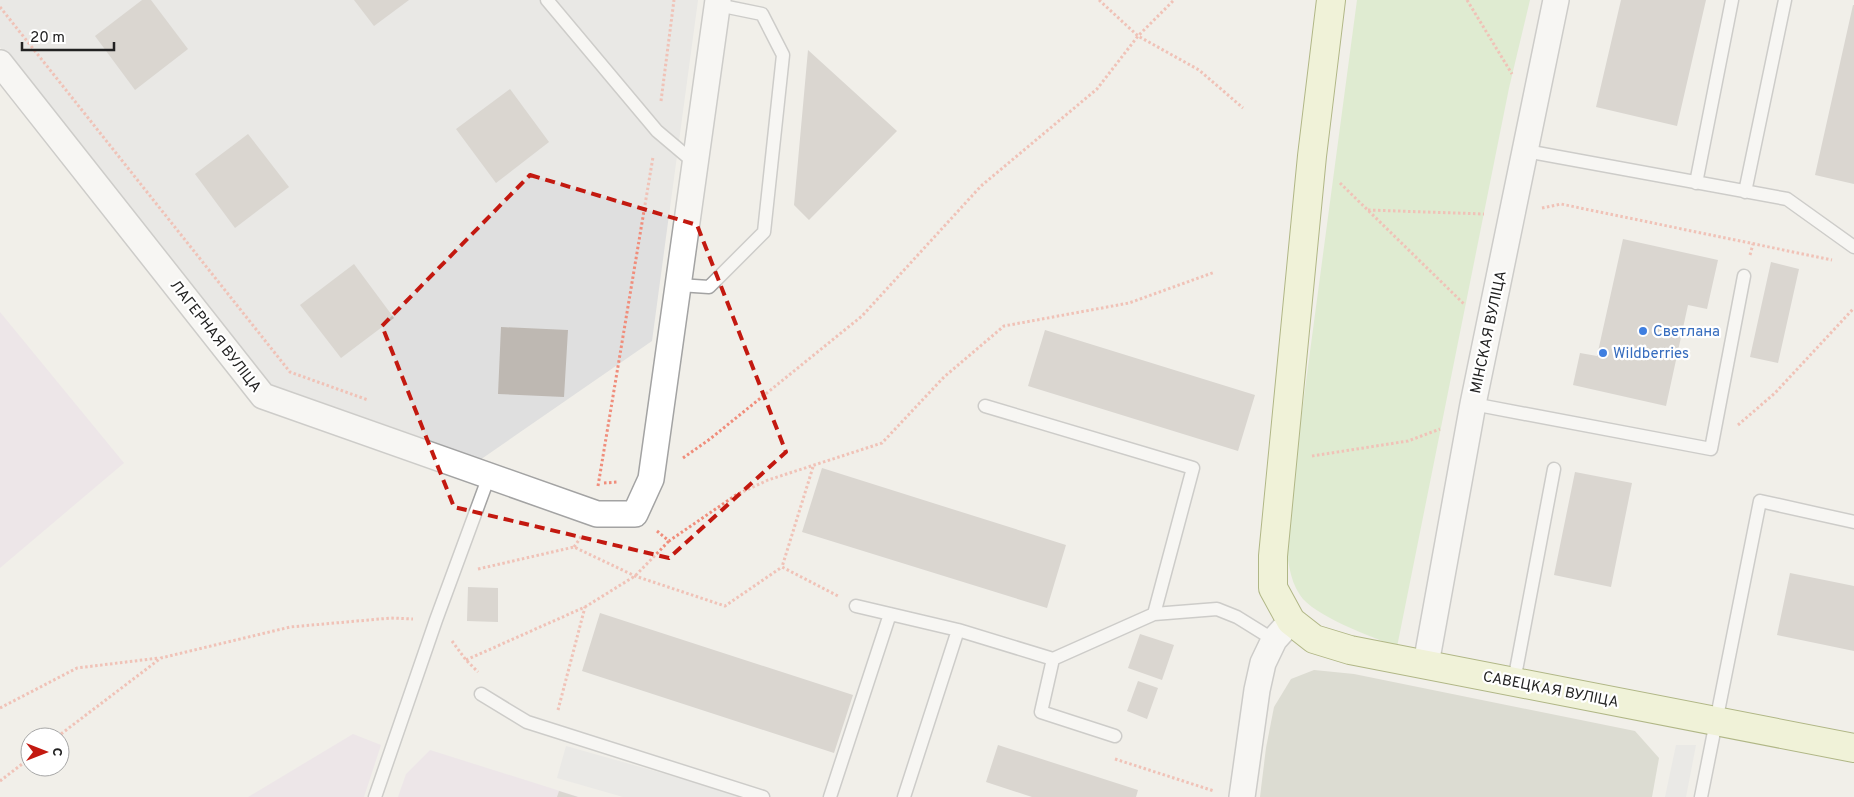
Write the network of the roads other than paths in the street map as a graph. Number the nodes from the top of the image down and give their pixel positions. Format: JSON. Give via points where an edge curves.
{"nodes":[{"id":1,"x":547,"y":0,"type":"edge"},
{"id":2,"x":1331,"y":0,"type":"edge"},
{"id":3,"x":1556,"y":0,"type":"edge"},
{"id":4,"x":1732,"y":0,"type":"edge"},
{"id":5,"x":1785,"y":0,"type":"edge"},
{"id":6,"x":718,"y":2,"type":"edge"},
{"id":7,"x":0,"y":63,"type":"edge"},
{"id":8,"x":1526,"y":151,"type":"junction"},
{"id":9,"x":696,"y":164,"type":"junction"},
{"id":10,"x":1696,"y":183,"type":"junction"},
{"id":11,"x":1745,"y":192,"type":"junction"},
{"id":12,"x":1854,"y":247,"type":"edge"},
{"id":13,"x":1744,"y":276,"type":"dead end"},
{"id":14,"x":679,"y":285,"type":"junction"},
{"id":15,"x":985,"y":406,"type":"dead end"},
{"id":16,"x":1472,"y":411,"type":"junction"},
{"id":17,"x":1554,"y":469,"type":"dead end"},
{"id":18,"x":489,"y":476,"type":"junction"},
{"id":19,"x":1854,"y":522,"type":"edge"},
{"id":20,"x":856,"y":606,"type":"road end"},
{"id":21,"x":890,"y":614,"type":"junction"},
{"id":22,"x":1154,"y":614,"type":"junction"},
{"id":23,"x":958,"y":630,"type":"junction"},
{"id":24,"x":1283,"y":630,"type":"junction"},
{"id":25,"x":1053,"y":659,"type":"junction"},
{"id":26,"x":1426,"y":664,"type":"junction"},
{"id":27,"x":1514,"y":681,"type":"junction"},
{"id":28,"x":481,"y":694,"type":"dead end"},
{"id":29,"x":1716,"y":720,"type":"junction"},
{"id":30,"x":1115,"y":736,"type":"dead end"},
{"id":31,"x":1854,"y":748,"type":"edge"},
{"id":32,"x":375,"y":797,"type":"edge"},
{"id":33,"x":763,"y":797,"type":"edge"},
{"id":34,"x":830,"y":797,"type":"edge"},
{"id":35,"x":904,"y":797,"type":"edge"},
{"id":36,"x":1242,"y":797,"type":"edge"},
{"id":37,"x":1701,"y":797,"type":"edge"}],
"edges":[{"from":1,"to":9,"type":"lane","via":[[657,131]]},
{"from":2,"to":24,"type":"main road","name":"САВЕЦКАЯ ВУЛІЦА","via":[[1312,156],[1273,556],[1273,588]]},
{"from":3,"to":8,"type":"street","name":"МІНСКАЯ ВУЛІЦА"},
{"from":4,"to":10,"type":"lane"},
{"from":5,"to":11,"type":"lane"},
{"from":6,"to":9,"type":"street"},
{"from":6,"to":14,"type":"lane","via":[[762,14],[783,55],[764,232],[709,287]]},
{"from":7,"to":18,"type":"street","name":"ЛАГЕРНАЯ ВУЛІЦА","via":[[263,396]]},
{"from":8,"to":10,"type":"lane"},
{"from":8,"to":16,"type":"street","name":"МІНСКАЯ ВУЛІЦА"},
{"from":9,"to":14,"type":"street"},
{"from":10,"to":11,"type":"lane"},
{"from":11,"to":12,"type":"lane","via":[[1787,200]]},
{"from":13,"to":16,"type":"lane","via":[[1711,449]]},
{"from":14,"to":18,"type":"street","name":"ЛАГЕРНАЯ ВУЛІЦА","via":[[651,480],[635,514],[596,514]]},
{"from":15,"to":22,"type":"lane","via":[[1193,468]]},
{"from":16,"to":26,"type":"street","name":"МІНСКАЯ ВУЛІЦА"},
{"from":17,"to":27,"type":"lane"},
{"from":18,"to":32,"type":"lane"},
{"from":19,"to":29,"type":"lane","via":[[1760,502]]},
{"from":20,"to":21,"type":"lane"},
{"from":21,"to":23,"type":"lane"},
{"from":21,"to":34,"type":"lane"},
{"from":22,"to":24,"type":"lane","via":[[1217,609]]},
{"from":22,"to":25,"type":"lane"},
{"from":23,"to":25,"type":"lane"},
{"from":23,"to":35,"type":"lane"},
{"from":24,"to":26,"type":"main road","name":"САВЕЦКАЯ ВУЛІЦА","via":[[1350,650]]},
{"from":24,"to":36,"type":"street","via":[[1263,663],[1256,690]]},
{"from":25,"to":30,"type":"lane","via":[[1041,712]]},
{"from":26,"to":27,"type":"main road","name":"САВЕЦКАЯ ВУЛІЦА"},
{"from":27,"to":29,"type":"main road","name":"САВЕЦКАЯ ВУЛІЦА"},
{"from":28,"to":33,"type":"lane","via":[[528,722]]},
{"from":29,"to":31,"type":"main road","name":"САВЕЦКАЯ ВУЛІЦА"},
{"from":29,"to":37,"type":"lane"}]}
